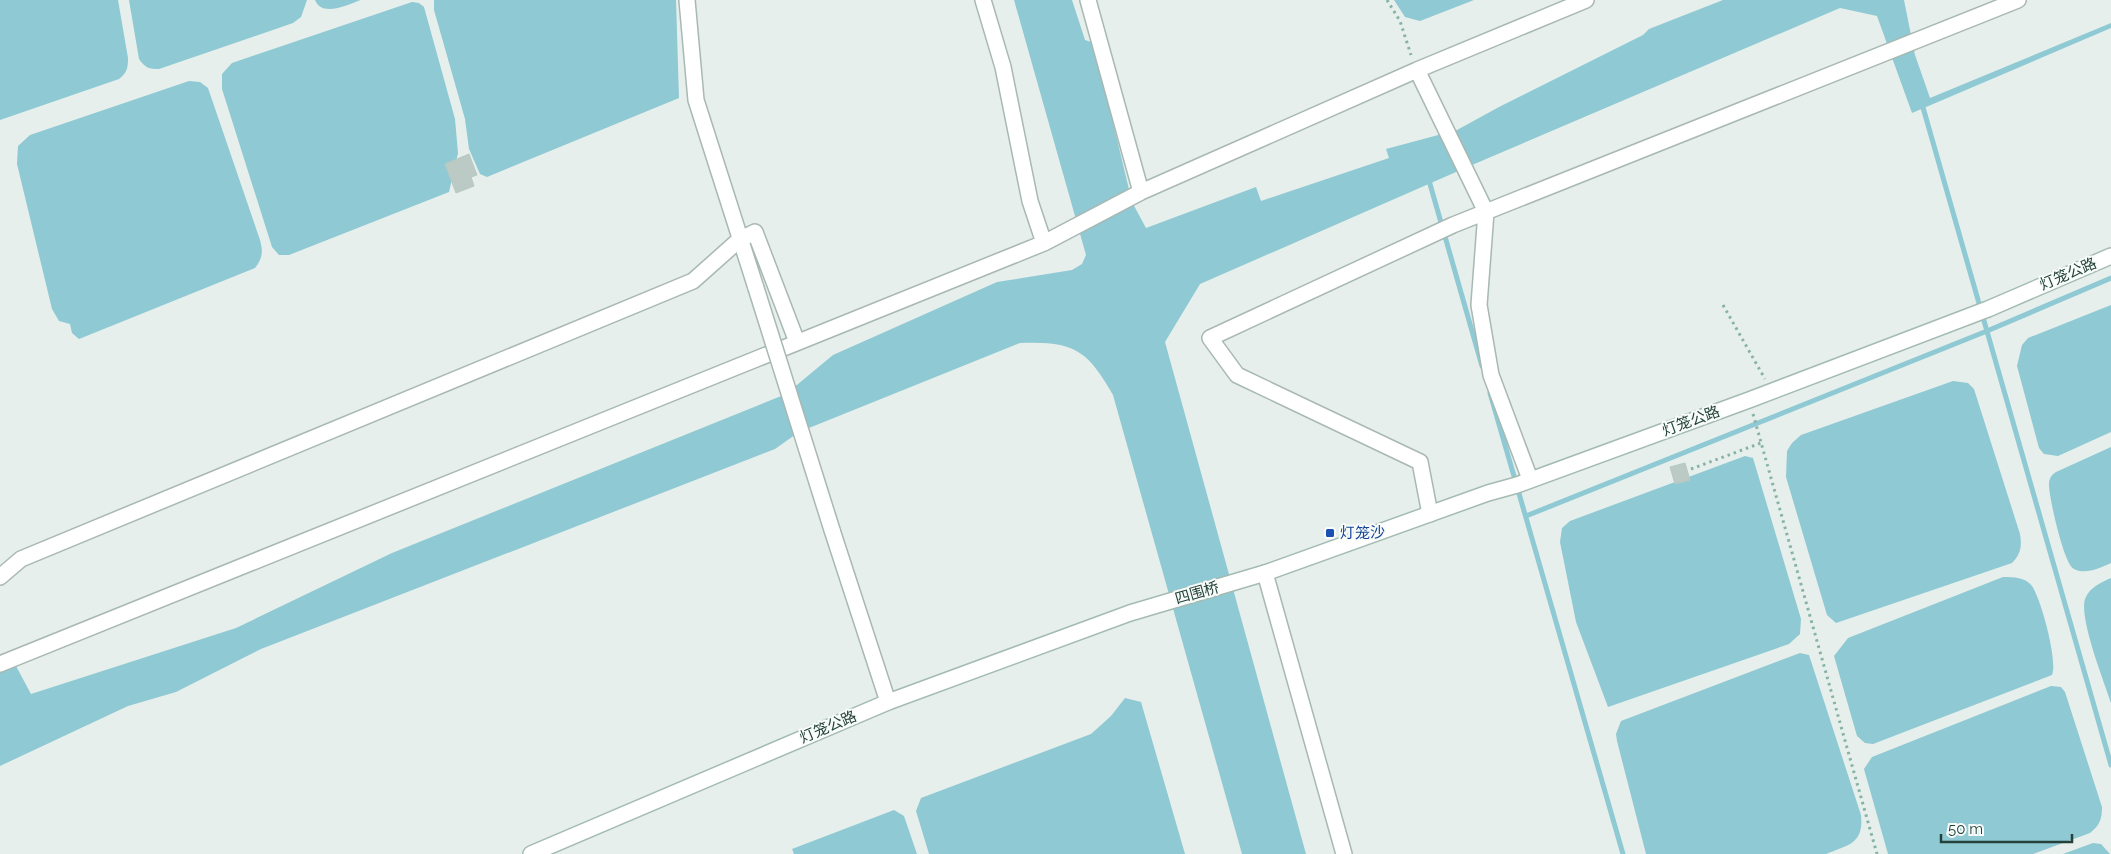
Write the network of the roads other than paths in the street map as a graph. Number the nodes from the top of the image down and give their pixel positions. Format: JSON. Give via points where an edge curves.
{"nodes":[{"id":1,"x":687,"y":0,"type":"edge"},
{"id":2,"x":983,"y":0,"type":"edge"},
{"id":3,"x":1088,"y":0,"type":"edge"},
{"id":4,"x":1586,"y":0,"type":"edge"},
{"id":5,"x":2018,"y":0,"type":"edge"},
{"id":6,"x":1416,"y":70,"type":"junction"},
{"id":7,"x":1141,"y":192,"type":"junction"},
{"id":8,"x":1486,"y":212,"type":"junction"},
{"id":9,"x":739,"y":240,"type":"junction"},
{"id":10,"x":1044,"y":243,"type":"junction"},
{"id":11,"x":2111,"y":256,"type":"edge"},
{"id":12,"x":797,"y":342,"type":"junction"},
{"id":13,"x":1524,"y":482,"type":"junction"},
{"id":14,"x":1430,"y":514,"type":"junction"},
{"id":15,"x":1265,"y":573,"type":"junction"},
{"id":16,"x":0,"y":577,"type":"edge"},
{"id":17,"x":1130,"y":613,"type":"joint"},
{"id":18,"x":0,"y":664,"type":"edge"},
{"id":19,"x":888,"y":702,"type":"junction"},
{"id":20,"x":531,"y":854,"type":"edge"},
{"id":21,"x":1344,"y":854,"type":"edge"}],
"edges":[{"from":1,"to":9,"type":"street","via":[[696,100]]},
{"from":2,"to":10,"type":"street","via":[[1002,66],[1030,201]]},
{"from":3,"to":7,"type":"street"},
{"from":4,"to":6,"type":"street"},
{"from":5,"to":8,"type":"street"},
{"from":6,"to":7,"type":"street"},
{"from":6,"to":8,"type":"street"},
{"from":7,"to":10,"type":"street"},
{"from":8,"to":13,"type":"street","via":[[1479,305],[1491,375]]},
{"from":8,"to":14,"type":"street","via":[[1453,224],[1210,338],[1237,375],[1420,462]]},
{"from":9,"to":12,"type":"street","via":[[755,232]]},
{"from":9,"to":16,"type":"street","via":[[693,281],[21,559]]},
{"from":9,"to":19,"type":"street","bridge":true},
{"from":10,"to":12,"type":"street"},
{"from":11,"to":13,"type":"street","name":"灯笼公路","via":[[1970,315]]},
{"from":12,"to":18,"type":"street"},
{"from":13,"to":14,"type":"street","name":"灯笼公路"},
{"from":14,"to":15,"type":"street","name":"灯笼公路"},
{"from":15,"to":17,"type":"street","name":"四围桥"},
{"from":15,"to":21,"type":"street"},
{"from":17,"to":19,"type":"street","name":"灯笼公路"},
{"from":19,"to":20,"type":"street","name":"灯笼公路"}]}
